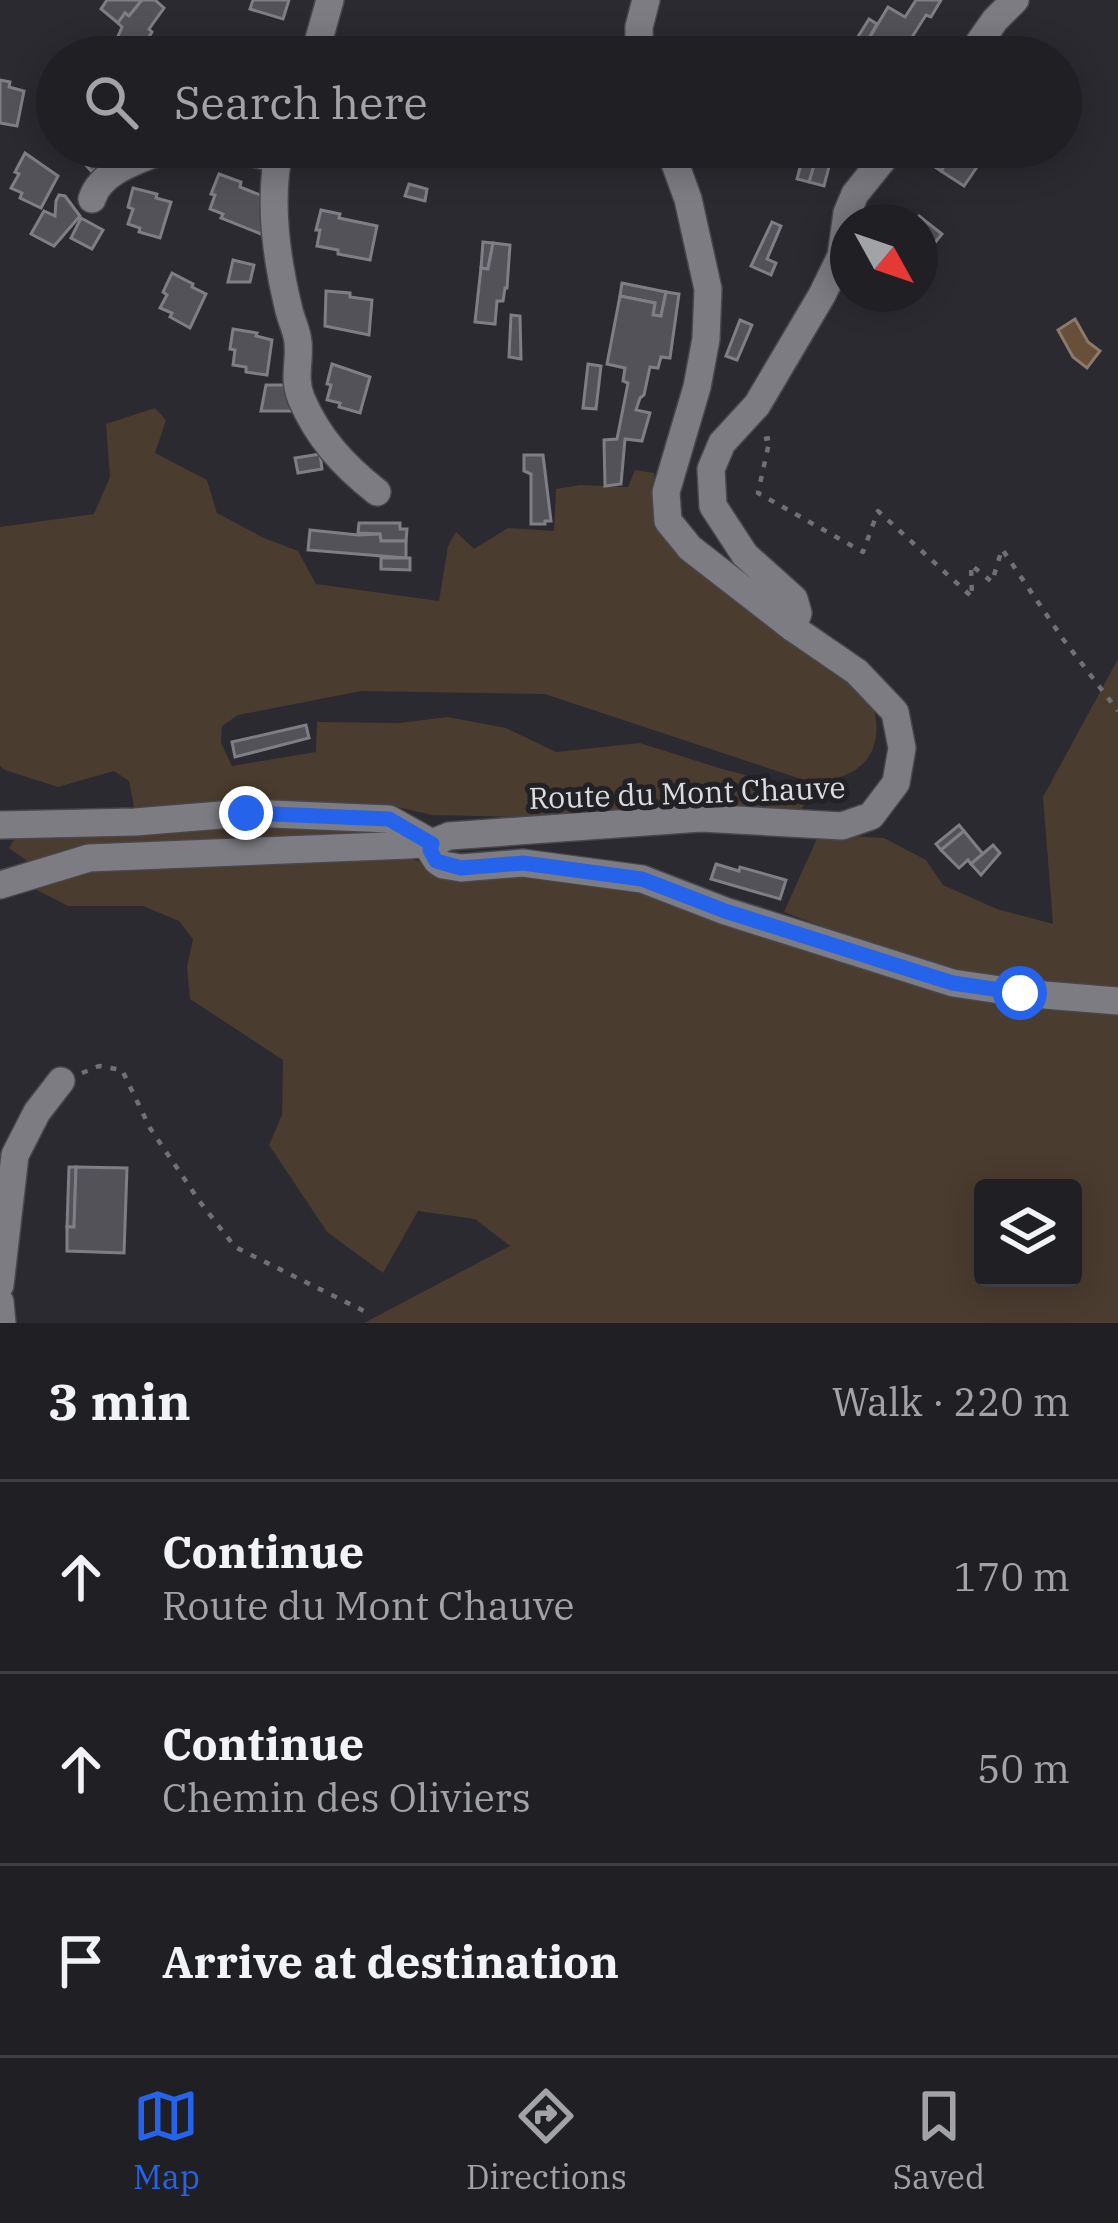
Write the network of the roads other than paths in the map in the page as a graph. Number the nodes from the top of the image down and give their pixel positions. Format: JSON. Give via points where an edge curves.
{"nodes":[{"id":1,"x":330,"y":0,"type":"edge"},
{"id":2,"x":646,"y":0,"type":"edge"},
{"id":3,"x":1015,"y":0,"type":"edge"},
{"id":4,"x":320,"y":36,"type":"edge"},
{"id":5,"x":639,"y":36,"type":"edge"},
{"id":6,"x":984,"y":36,"type":"edge"},
{"id":7,"x":125,"y":168,"type":"edge"},
{"id":8,"x":279,"y":168,"type":"edge"},
{"id":9,"x":677,"y":168,"type":"edge"},
{"id":10,"x":876,"y":168,"type":"edge"},
{"id":11,"x":92,"y":199,"type":"dead end"},
{"id":12,"x":377,"y":492,"type":"dead end"},
{"id":13,"x":793,"y":628,"type":"junction"},
{"id":14,"x":0,"y":825,"type":"edge"},
{"id":15,"x":432,"y":844,"type":"junction"},
{"id":16,"x":0,"y":885,"type":"edge"},
{"id":17,"x":1118,"y":1001,"type":"edge"},
{"id":18,"x":62,"y":1082,"type":"road end"},
{"id":19,"x":0,"y":1285,"type":"edge"},
{"id":20,"x":0,"y":1302,"type":"edge"},
{"id":21,"x":2,"y":1323,"type":"edge"}],
"edges":[{"from":1,"to":4,"type":"street"},
{"from":2,"to":5,"type":"street"},
{"from":3,"to":6,"type":"street"},
{"from":7,"to":11,"type":"street","via":[[107,176]]},
{"from":8,"to":12,"type":"street","via":[[277,244],[301,398],[329,449]]},
{"from":9,"to":13,"type":"street","name":"Route du Mont Chauve","via":[[708,289],[697,387],[665,492],[668,521],[690,548]]},
{"from":10,"to":13,"type":"street","via":[[847,213],[842,256],[823,295],[712,469],[713,506],[746,555],[794,599]]},
{"from":13,"to":15,"type":"street","name":"Route du Mont Chauve","via":[[857,672],[895,712],[902,748],[896,783],[871,816],[842,826],[701,818],[606,823]]},
{"from":14,"to":15,"type":"street","via":[[246,813],[389,819]]},
{"from":15,"to":16,"type":"street","name":"Route du Mont Chauve","via":[[89,858]]},
{"from":15,"to":17,"type":"street","via":[[443,865],[523,863],[642,879],[953,983]]},
{"from":18,"to":19,"type":"street","via":[[15,1156]]},
{"from":20,"to":21,"type":"street"}]}
